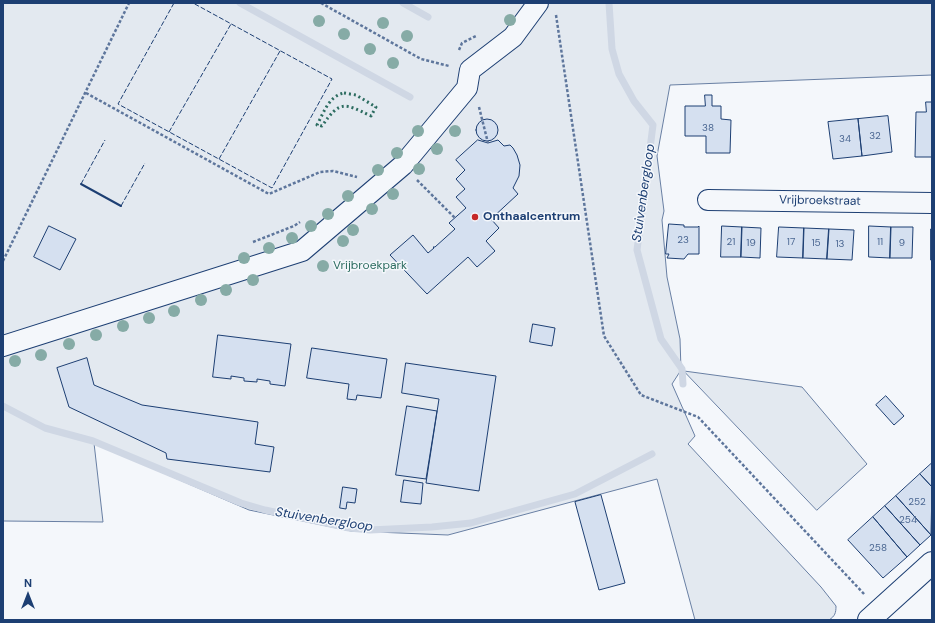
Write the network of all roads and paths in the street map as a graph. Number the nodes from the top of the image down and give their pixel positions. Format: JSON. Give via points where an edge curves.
{"nodes":[{"id":1,"x":129,"y":3,"type":"edge"},
{"id":2,"x":321,"y":3,"type":"edge"},
{"id":3,"x":547,"y":7,"type":"edge"},
{"id":4,"x":482,"y":33,"type":"dead end"},
{"id":5,"x":461,"y":69,"type":"junction"},
{"id":6,"x":86,"y":92,"type":"junction"},
{"id":7,"x":403,"y":165,"type":"junction"},
{"id":8,"x":354,"y":182,"type":"dead end"},
{"id":9,"x":708,"y":200,"type":"dead end"},
{"id":10,"x":932,"y":203,"type":"edge"},
{"id":11,"x":455,"y":218,"type":"dead end"},
{"id":12,"x":301,"y":222,"type":"dead end"},
{"id":13,"x":251,"y":243,"type":"dead end"},
{"id":14,"x":3,"y":261,"type":"edge"},
{"id":15,"x":3,"y":346,"type":"edge"},
{"id":16,"x":932,"y":563,"type":"edge"},
{"id":17,"x":875,"y":615,"type":"edge"}],
"edges":[{"from":1,"to":6,"type":"path"},
{"from":2,"to":5,"type":"path","via":[[421,59]]},
{"from":3,"to":5,"type":"street","via":[[513,37]]},
{"from":3,"to":17,"type":"path","via":[[604,336],[641,395],[698,417],[815,543]]},
{"from":4,"to":5,"type":"path","via":[[462,43]]},
{"from":5,"to":7,"type":"street","via":[[467,88]]},
{"from":6,"to":8,"type":"path","via":[[269,194],[320,172],[333,171],[359,177]]},
{"from":6,"to":14,"type":"path"},
{"from":7,"to":11,"type":"path"},
{"from":7,"to":15,"type":"street","via":[[302,251]]},
{"from":9,"to":10,"type":"street","name":"Vrijbroekstraat"},
{"from":12,"to":13,"type":"path"},
{"from":16,"to":17,"type":"main road"}]}
